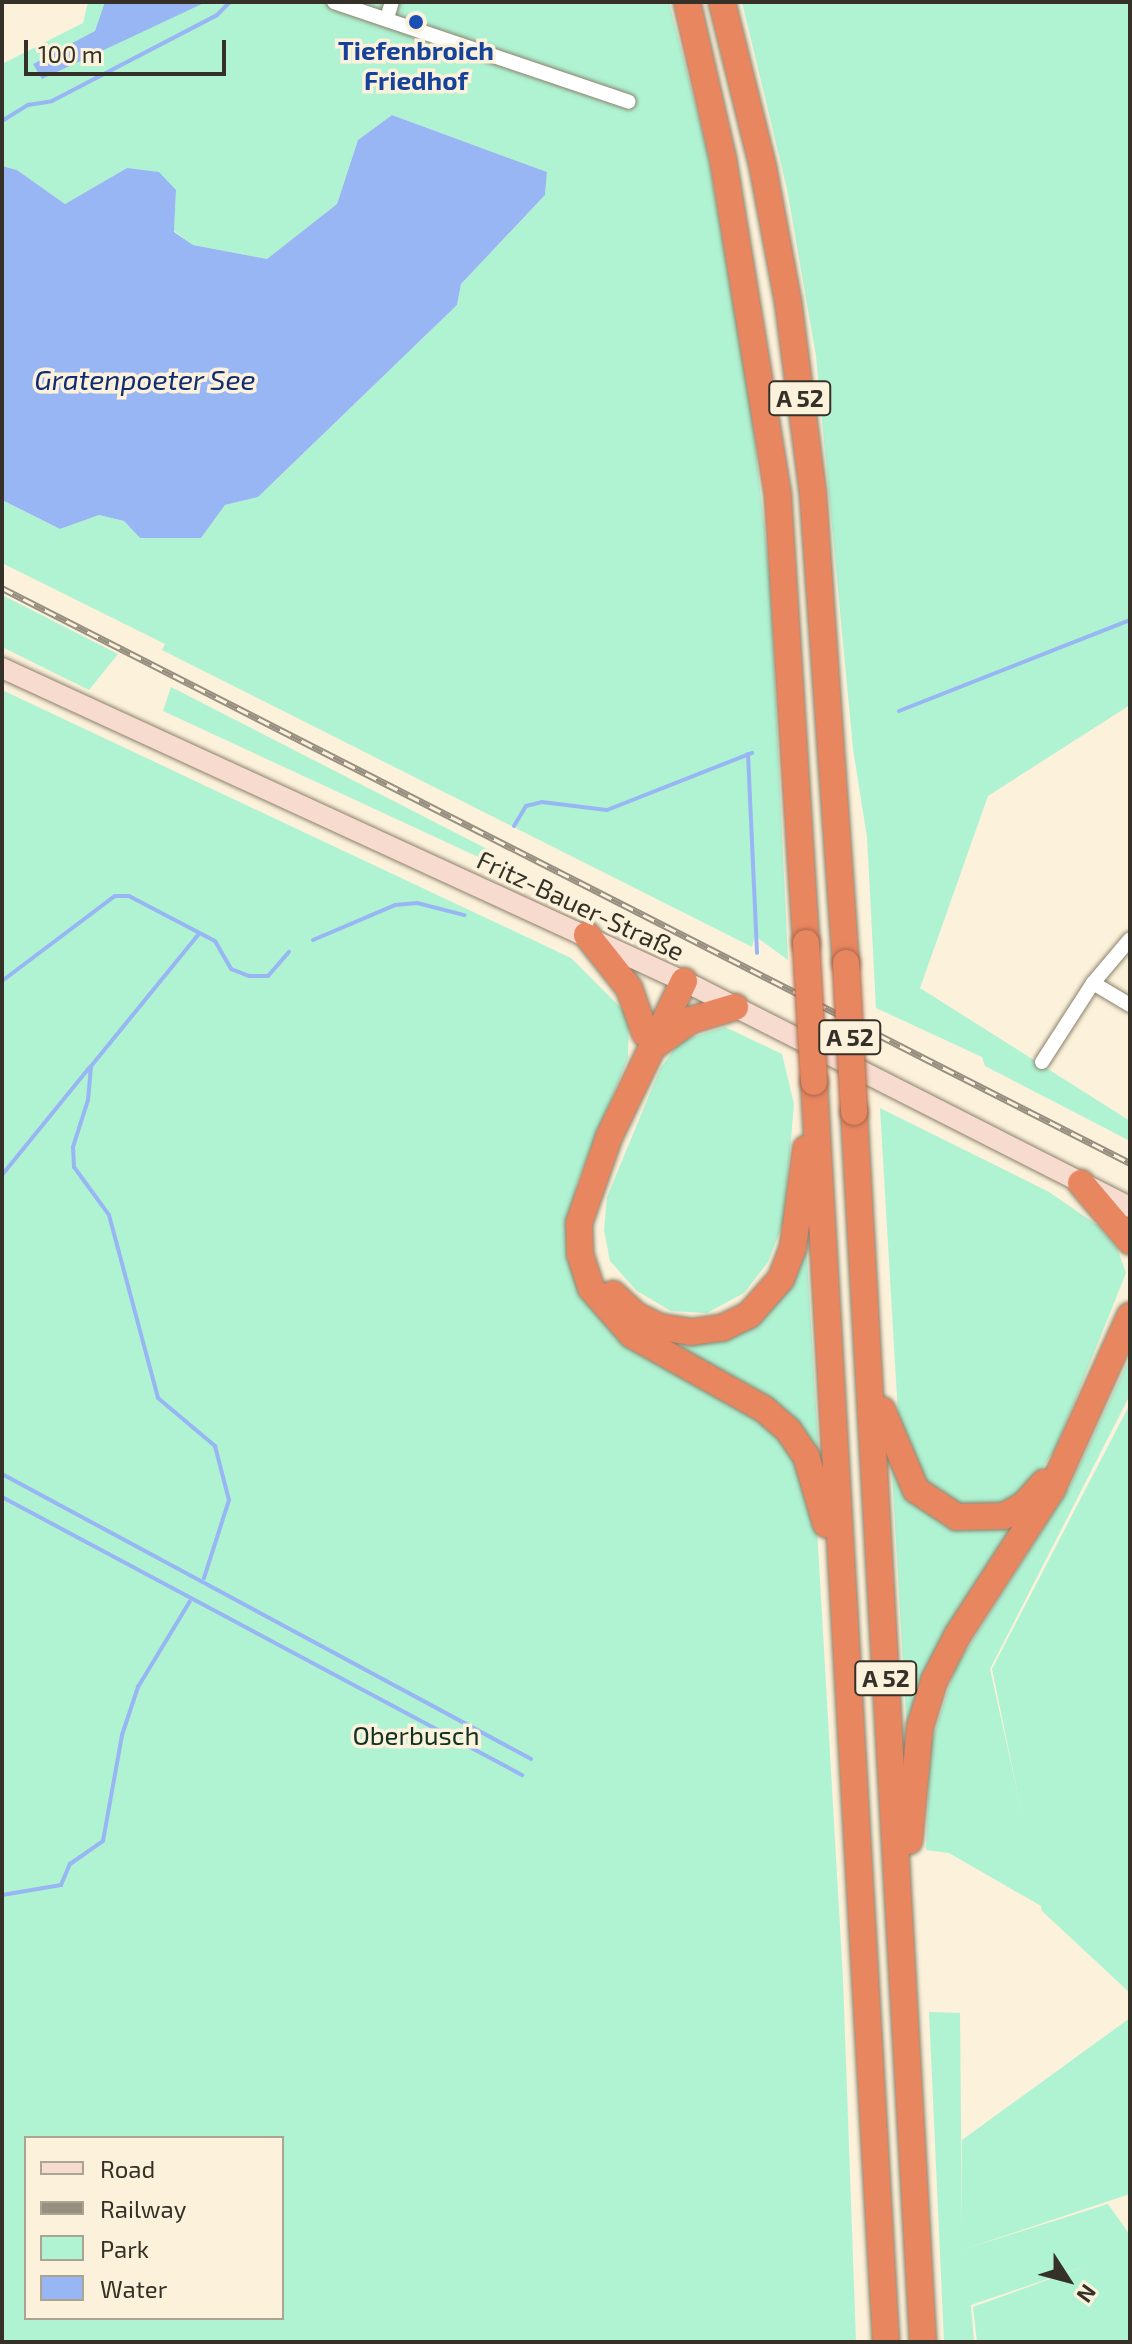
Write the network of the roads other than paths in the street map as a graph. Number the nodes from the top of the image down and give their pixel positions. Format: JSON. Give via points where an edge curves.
{"nodes":[{"id":1,"x":334,"y":2,"type":"edge"},
{"id":2,"x":392,"y":2,"type":"edge"},
{"id":3,"x":687,"y":2,"type":"edge"},
{"id":4,"x":722,"y":2,"type":"edge"},
{"id":5,"x":387,"y":18,"type":"junction"},
{"id":6,"x":629,"y":102,"type":"dead end"},
{"id":7,"x":2,"y":668,"type":"edge"},
{"id":8,"x":587,"y":935,"type":"junction"},
{"id":9,"x":1130,"y":939,"type":"edge"},
{"id":10,"x":677,"y":978,"type":"junction"},
{"id":11,"x":1093,"y":983,"type":"junction"},
{"id":12,"x":1130,"y":1005,"type":"edge"},
{"id":13,"x":735,"y":1007,"type":"junction"},
{"id":14,"x":651,"y":1039,"type":"junction"},
{"id":15,"x":1042,"y":1062,"type":"dead end"},
{"id":16,"x":814,"y":1082,"type":"junction"},
{"id":17,"x":1081,"y":1183,"type":"junction"},
{"id":18,"x":590,"y":1189,"type":"junction"},
{"id":19,"x":1130,"y":1207,"type":"edge"},
{"id":20,"x":1130,"y":1241,"type":"edge"},
{"id":21,"x":1130,"y":1316,"type":"edge"},
{"id":22,"x":869,"y":1363,"type":"junction"},
{"id":23,"x":1064,"y":1459,"type":"junction"},
{"id":24,"x":841,"y":1590,"type":"junction"},
{"id":25,"x":903,"y":1992,"type":"junction"},
{"id":26,"x":886,"y":2342,"type":"edge"},
{"id":27,"x":923,"y":2342,"type":"edge"}],
"edges":[{"from":1,"to":5,"type":"street"},
{"from":2,"to":5,"type":"street"},
{"from":3,"to":16,"type":"highway","number":"A 52","bridge":true,"via":[[723,159],[778,496]]},
{"from":4,"to":22,"type":"highway","number":"A 52","bridge":true,"via":[[788,301],[813,494]]},
{"from":5,"to":6,"type":"street"},
{"from":7,"to":8,"type":"main road","name":"Fritz-Bauer-Straße"},
{"from":8,"to":10,"type":"main road","name":"Fritz-Bauer-Straße"},
{"from":8,"to":14,"type":"highway","via":[[629,988]]},
{"from":9,"to":11,"type":"street"},
{"from":10,"to":13,"type":"main road","name":"Fritz-Bauer-Straße"},
{"from":10,"to":14,"type":"highway"},
{"from":11,"to":12,"type":"street"},
{"from":11,"to":15,"type":"street"},
{"from":13,"to":14,"type":"highway"},
{"from":13,"to":17,"type":"main road","name":"Fritz-Bauer-Straße"},
{"from":14,"to":18,"type":"highway"},
{"from":16,"to":18,"type":"highway","via":[[793,1247],[769,1296],[736,1321],[692,1332],[660,1327],[618,1301],[593,1252]]},
{"from":16,"to":24,"type":"highway","number":"A 52"},
{"from":17,"to":19,"type":"main road","name":"Fritz-Bauer-Straße"},
{"from":17,"to":20,"type":"highway"},
{"from":18,"to":24,"type":"highway","via":[[579,1223],[580,1254],[591,1288],[632,1335],[764,1409],[789,1431],[806,1456],[819,1492]]},
{"from":21,"to":23,"type":"highway"},
{"from":22,"to":23,"type":"highway","via":[[890,1440],[916,1490],[936,1507],[968,1518],[1004,1516],[1024,1505]]},
{"from":22,"to":25,"type":"highway","number":"A 52"},
{"from":23,"to":25,"type":"highway","via":[[1031,1527],[957,1636],[924,1716],[912,1781]]},
{"from":24,"to":26,"type":"highway","number":"A 52"},
{"from":25,"to":27,"type":"highway","number":"A 52"}]}
